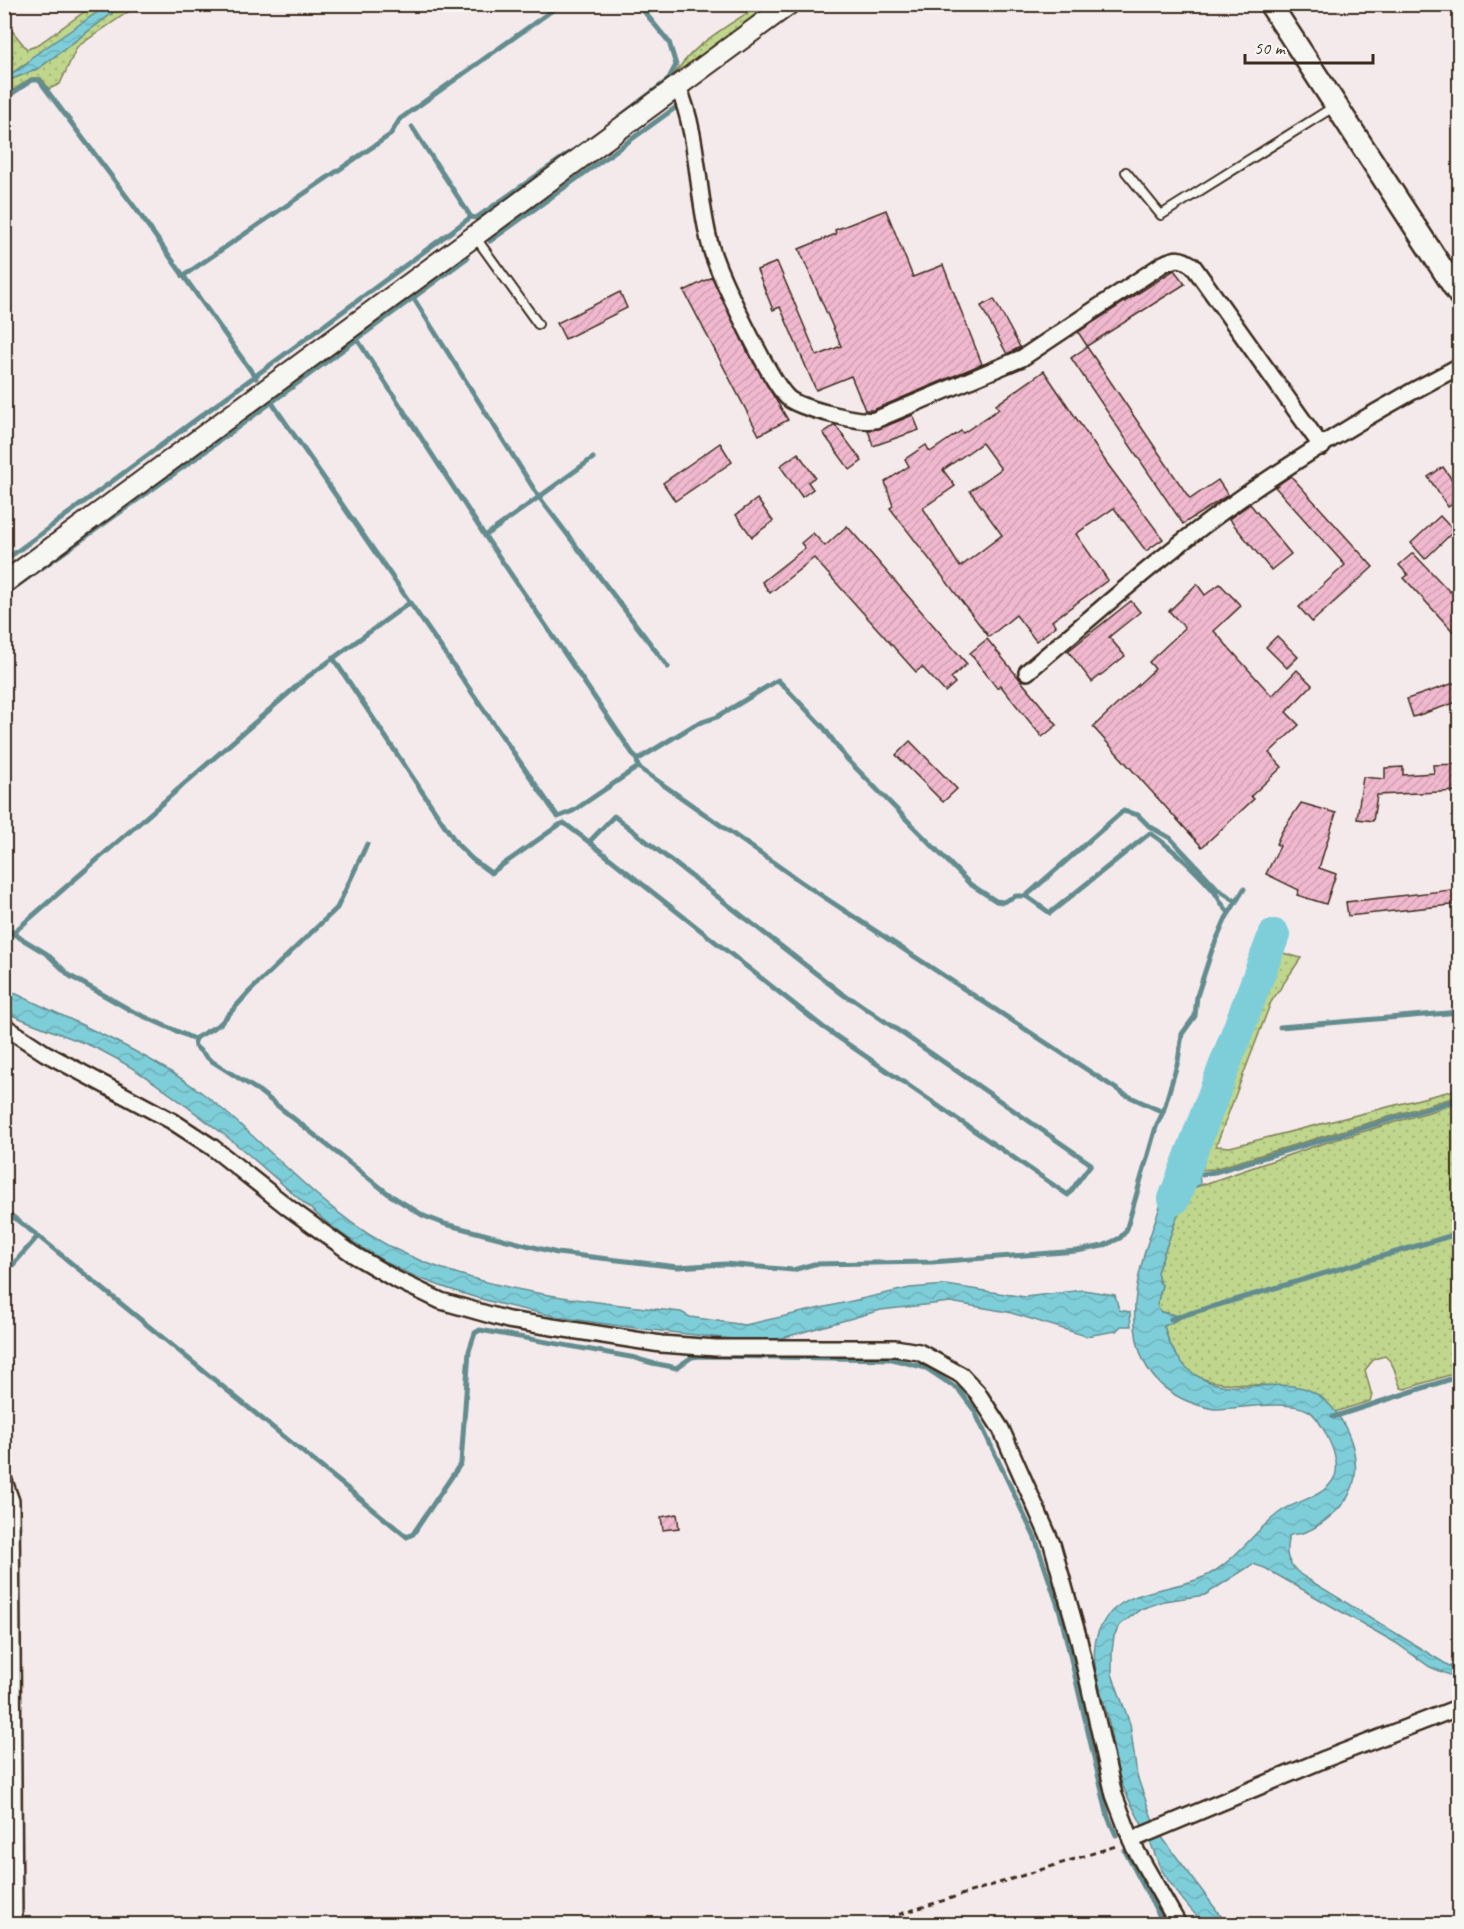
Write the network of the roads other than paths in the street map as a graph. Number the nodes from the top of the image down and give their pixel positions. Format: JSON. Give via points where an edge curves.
{"nodes":[{"id":1,"x":789,"y":4,"type":"edge"},
{"id":2,"x":1270,"y":4,"type":"edge"},
{"id":3,"x":678,"y":87,"type":"junction"},
{"id":4,"x":1336,"y":105,"type":"junction"},
{"id":5,"x":1126,"y":171,"type":"dead end"},
{"id":6,"x":475,"y":236,"type":"junction"},
{"id":7,"x":1460,"y":296,"type":"edge"},
{"id":8,"x":538,"y":324,"type":"dead end"},
{"id":9,"x":1460,"y":366,"type":"edge"},
{"id":10,"x":1322,"y":447,"type":"junction"},
{"id":11,"x":4,"y":582,"type":"edge"},
{"id":12,"x":1027,"y":672,"type":"dead end"},
{"id":13,"x":4,"y":1026,"type":"edge"},
{"id":14,"x":4,"y":1481,"type":"edge"},
{"id":15,"x":1460,"y":1707,"type":"edge"},
{"id":16,"x":9,"y":1812,"type":"edge"},
{"id":17,"x":1137,"y":1837,"type":"junction"},
{"id":18,"x":14,"y":1924,"type":"edge"},
{"id":19,"x":1178,"y":1924,"type":"edge"}],
"edges":[{"from":1,"to":3,"type":"street"},
{"from":2,"to":4,"type":"main road"},
{"from":3,"to":6,"type":"street"},
{"from":3,"to":10,"type":"street","via":[[687,109],[711,249],[760,353],[789,399],[851,419],[875,420],[1022,358],[1163,264],[1182,258],[1193,266]]},
{"from":4,"to":5,"type":"lane","via":[[1161,215]]},
{"from":4,"to":7,"type":"main road"},
{"from":6,"to":8,"type":"lane"},
{"from":6,"to":11,"type":"street"},
{"from":9,"to":10,"type":"street","via":[[1418,387]]},
{"from":10,"to":12,"type":"street","via":[[1244,496]]},
{"from":13,"to":17,"type":"street","via":[[45,1053],[172,1121],[213,1147],[354,1255],[441,1301],[508,1320],[661,1344],[716,1348],[895,1348],[919,1352],[961,1375],[1001,1429],[1052,1544],[1078,1636],[1114,1795]]},
{"from":14,"to":16,"type":"street","via":[[11,1501]]},
{"from":15,"to":17,"type":"street"},
{"from":16,"to":18,"type":"street"},
{"from":17,"to":19,"type":"street"}]}
